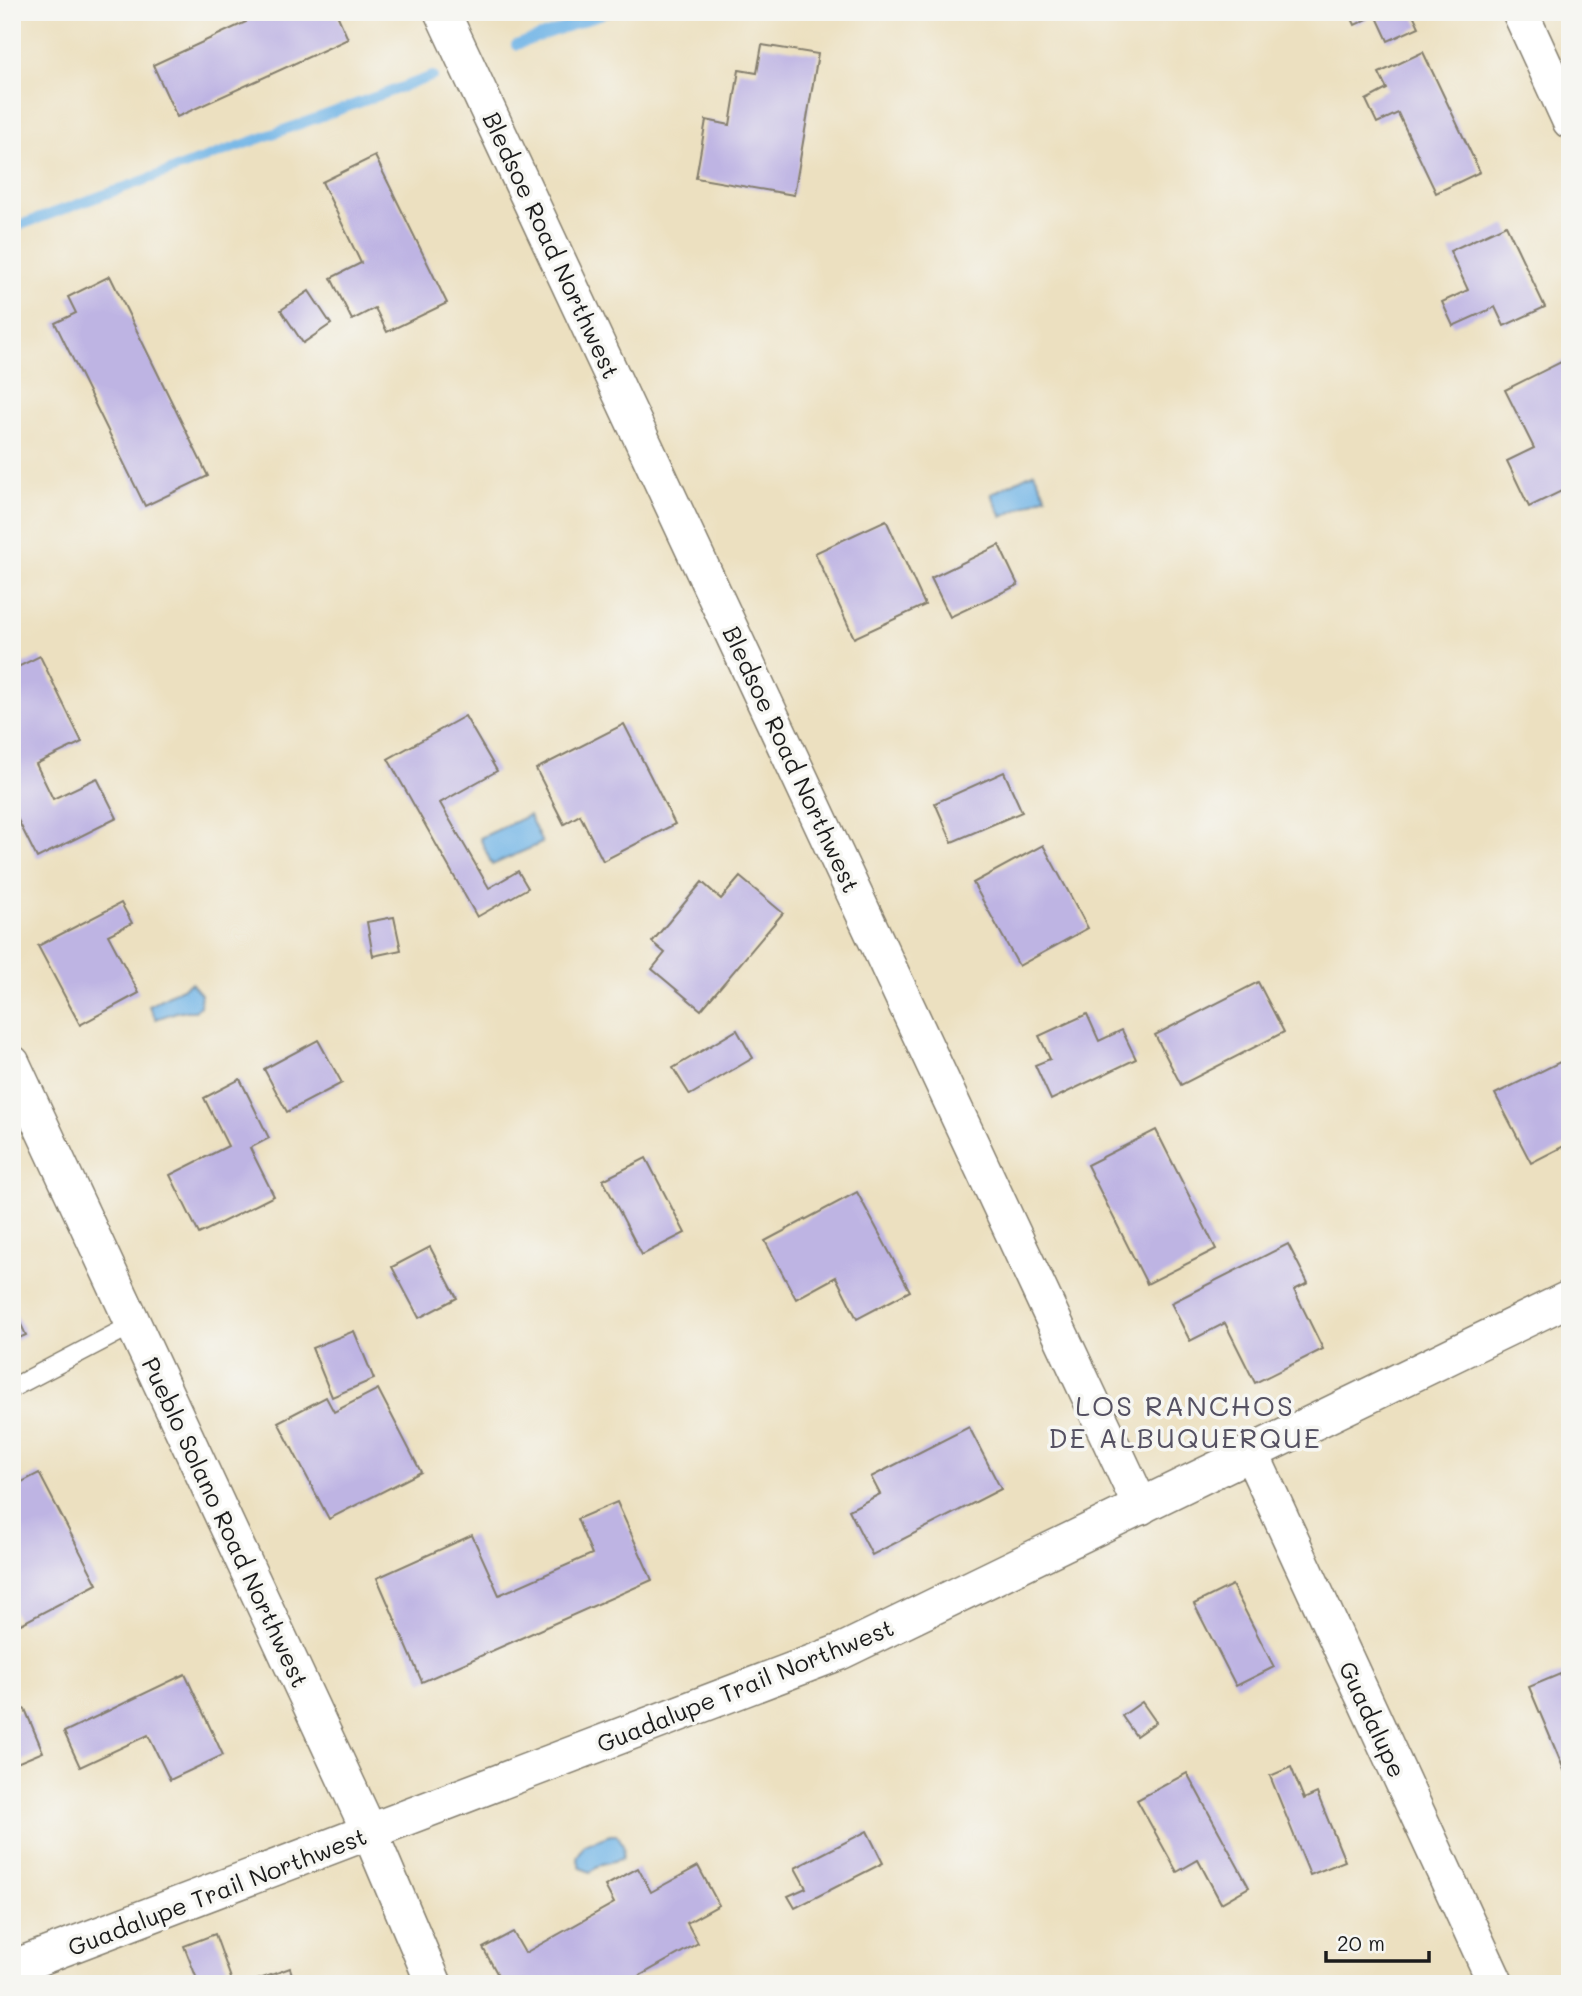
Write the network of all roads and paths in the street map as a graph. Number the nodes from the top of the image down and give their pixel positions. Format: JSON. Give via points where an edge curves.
{"nodes":[{"id":1,"x":442,"y":12,"type":"edge"},
{"id":2,"x":1520,"y":12,"type":"edge"},
{"id":3,"x":1570,"y":121,"type":"edge"},
{"id":4,"x":16,"y":1082,"type":"edge"},
{"id":5,"x":1570,"y":1298,"type":"edge"},
{"id":6,"x":134,"y":1324,"type":"junction"},
{"id":7,"x":12,"y":1388,"type":"edge"},
{"id":8,"x":1251,"y":1453,"type":"junction"},
{"id":9,"x":1141,"y":1507,"type":"junction"},
{"id":10,"x":370,"y":1833,"type":"junction"},
{"id":11,"x":12,"y":1968,"type":"edge"},
{"id":12,"x":433,"y":1984,"type":"edge"},
{"id":13,"x":1496,"y":1984,"type":"edge"}],
"edges":[{"from":1,"to":9,"type":"street","name":"Bledsoe Road Northwest"},
{"from":2,"to":3,"type":"street"},
{"from":4,"to":6,"type":"street","name":"Pueblo Solano Road Northwest"},
{"from":5,"to":8,"type":"street","name":"Guadalupe Trail Northwest"},
{"from":6,"to":7,"type":"lane"},
{"from":6,"to":10,"type":"street","name":"Pueblo Solano Road Northwest"},
{"from":8,"to":9,"type":"street","name":"Guadalupe Trail Northwest"},
{"from":8,"to":13,"type":"street","name":"Guadalupe"},
{"from":9,"to":10,"type":"street","name":"Guadalupe Trail Northwest","via":[[840,1652]]},
{"from":10,"to":11,"type":"street","name":"Guadalupe Trail Northwest"},
{"from":10,"to":12,"type":"street","name":"Pueblo Solano Road Northwest"}]}
